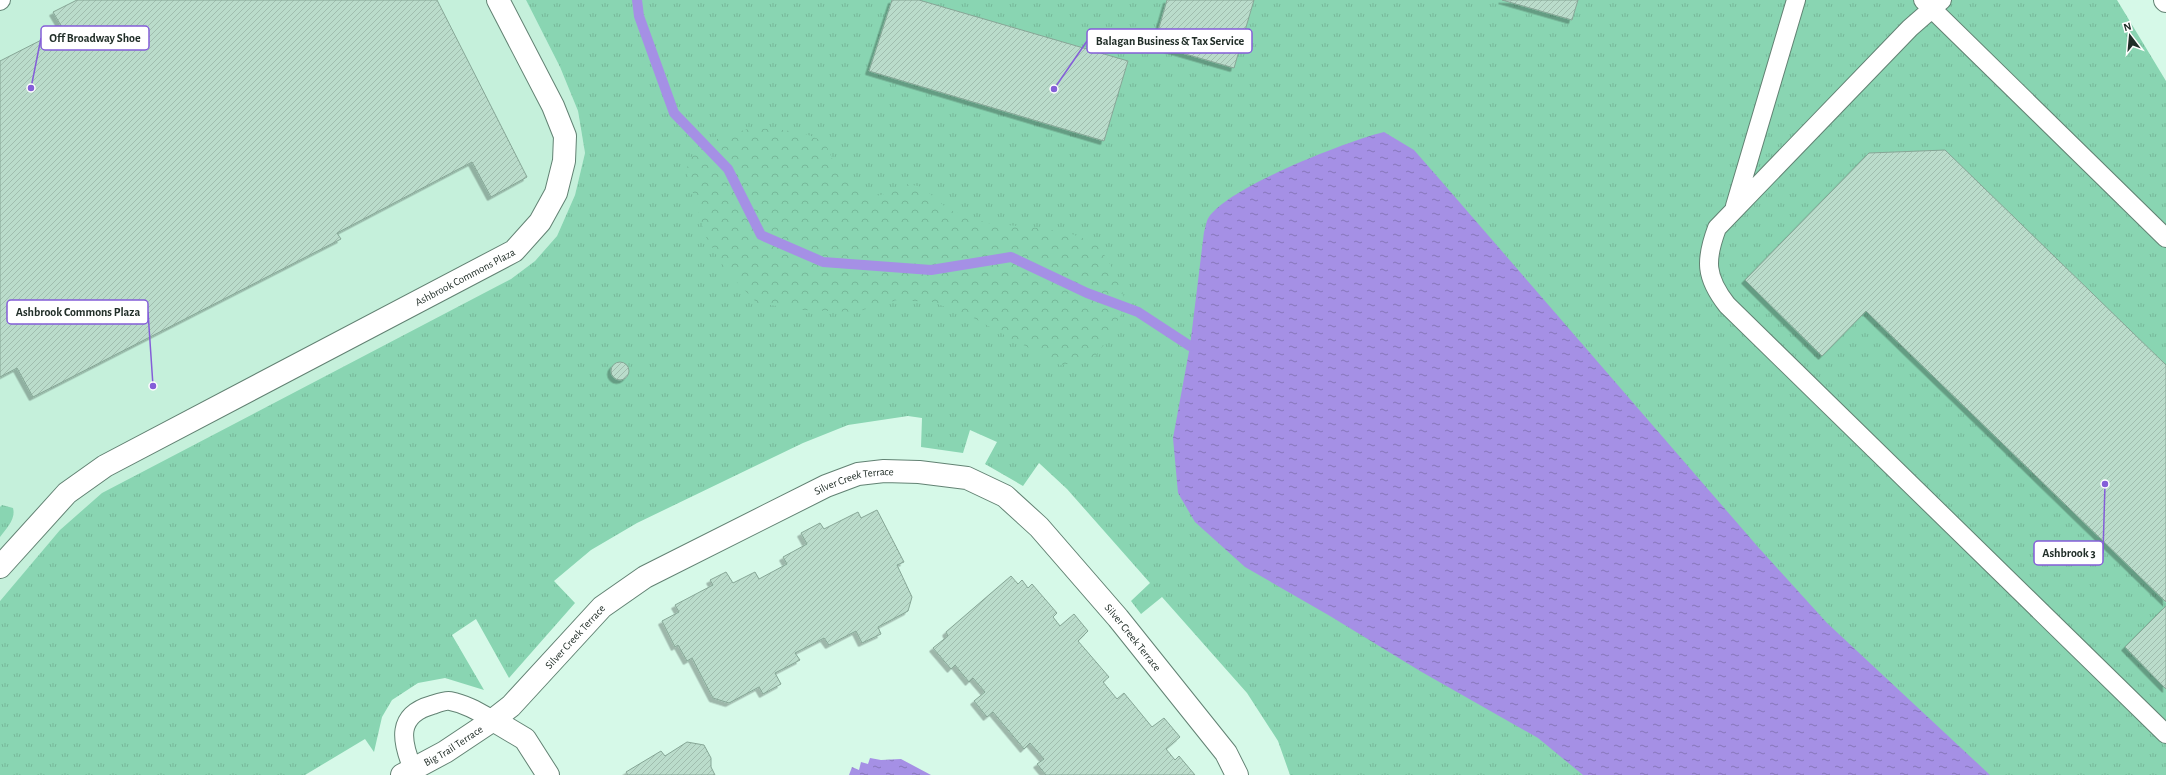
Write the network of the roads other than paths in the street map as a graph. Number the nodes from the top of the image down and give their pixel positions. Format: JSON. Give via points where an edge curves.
{"nodes":[{"id":1,"x":498,"y":0,"type":"edge"},
{"id":2,"x":1796,"y":0,"type":"edge"},
{"id":3,"x":1932,"y":2,"type":"edge"},
{"id":4,"x":1734,"y":210,"type":"junction"},
{"id":5,"x":2166,"y":238,"type":"edge"},
{"id":6,"x":0,"y":567,"type":"edge"},
{"id":7,"x":493,"y":720,"type":"junction"},
{"id":8,"x":2166,"y":734,"type":"edge"},
{"id":9,"x":410,"y":773,"type":"edge"},
{"id":10,"x":548,"y":775,"type":"edge"},
{"id":11,"x":1237,"y":775,"type":"edge"}],
"edges":[{"from":1,"to":6,"type":"street","name":"Ashbrook Commons Plaza","via":[[553,106],[565,136],[564,161],[556,193],[540,222],[514,251],[104,466],[67,493]]},
{"from":2,"to":4,"type":"lane"},
{"from":3,"to":4,"type":"lane"},
{"from":3,"to":5,"type":"lane"},
{"from":4,"to":8,"type":"lane","via":[[1717,228],[1709,251],[1710,273],[1716,291],[1727,305]]},
{"from":7,"to":9,"type":"street","name":"Big Trail Terrace"},
{"from":7,"to":9,"type":"lane","via":[[470,707],[448,700],[428,706],[411,717],[403,731]]},
{"from":7,"to":10,"type":"street","via":[[525,739]]},
{"from":7,"to":11,"type":"street","name":"Silver Creek Terrace","via":[[511,706],[602,607],[645,577],[826,486],[858,474],[884,471],[919,472],[967,478],[1005,496],[1039,527],[1118,618],[1226,753]]}]}
